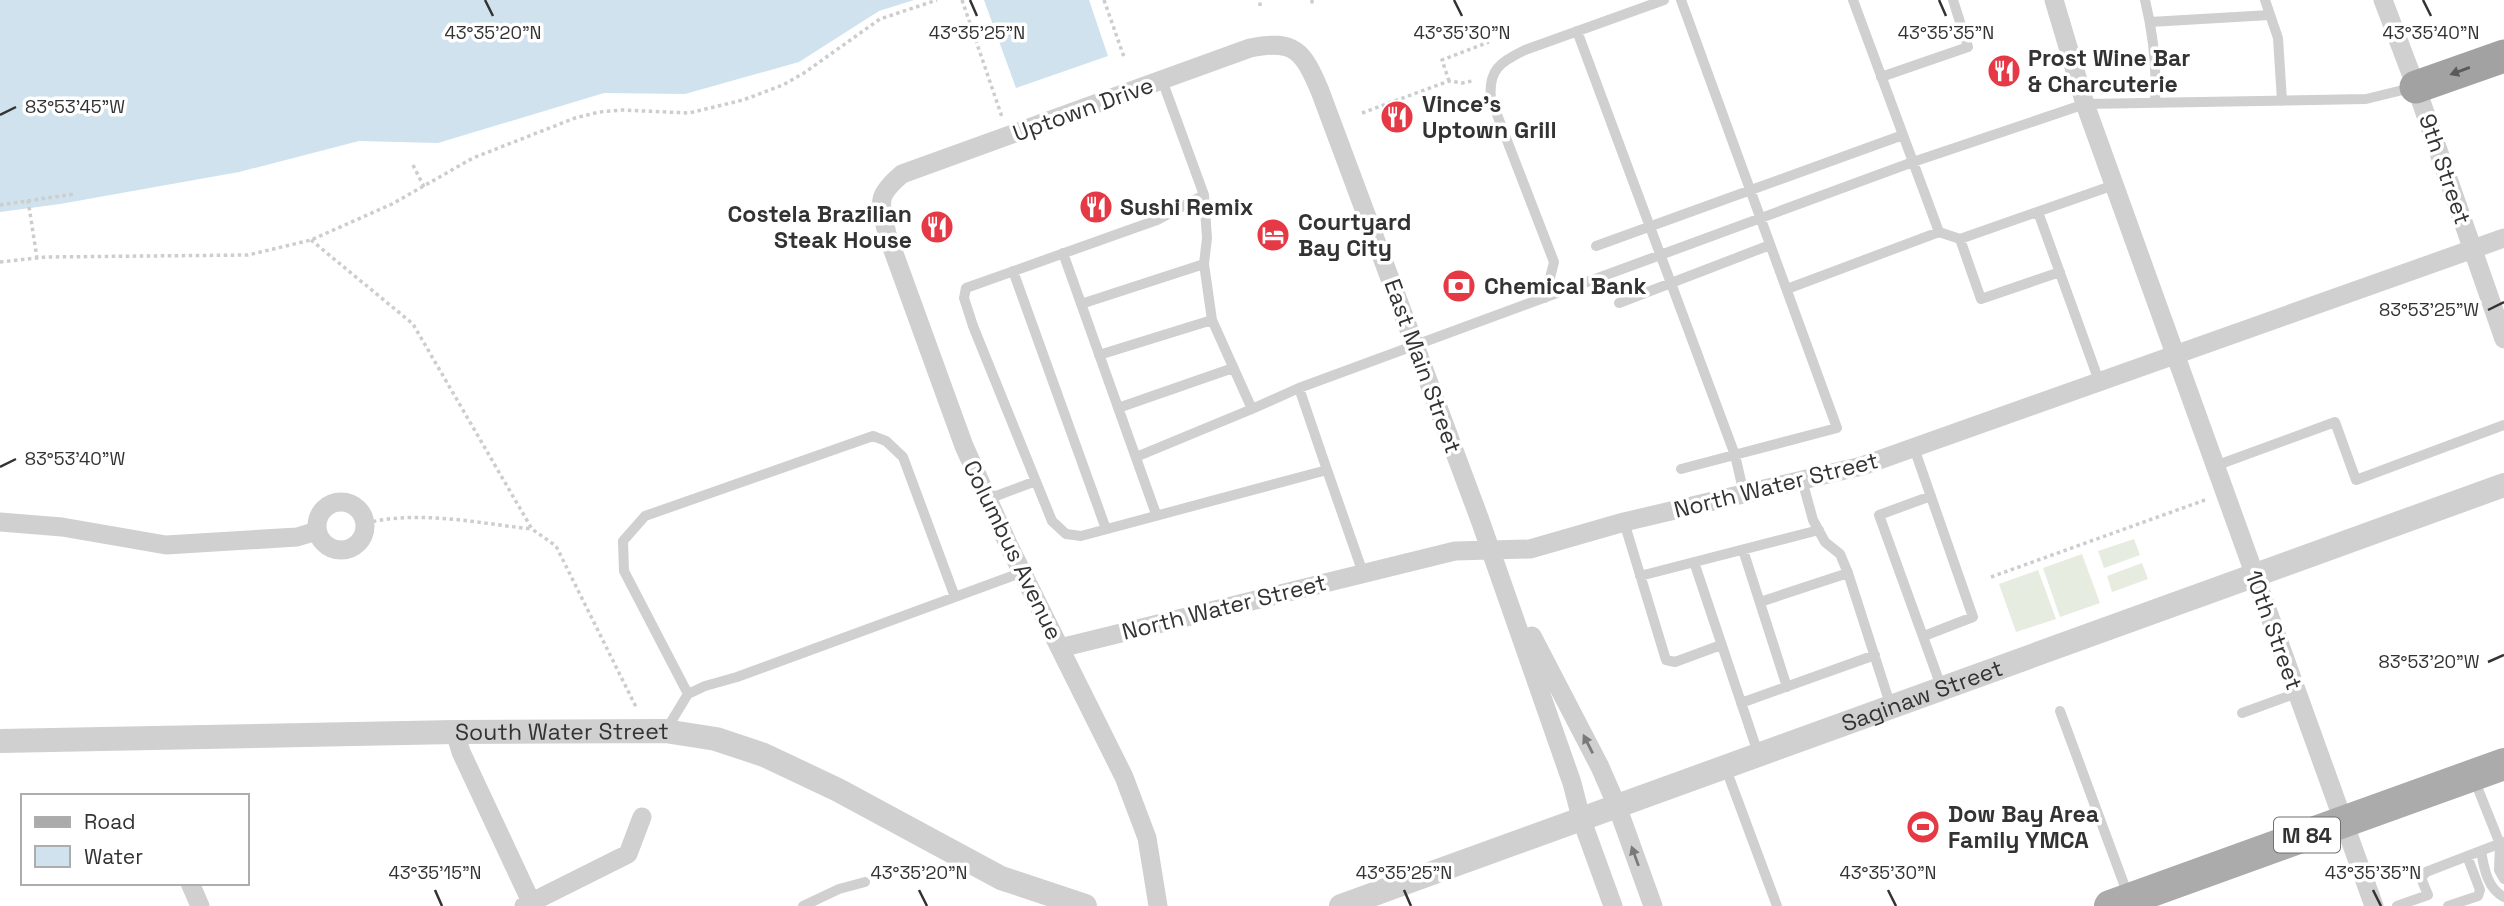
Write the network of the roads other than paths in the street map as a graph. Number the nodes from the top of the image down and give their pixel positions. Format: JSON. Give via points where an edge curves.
{"nodes":[{"id":1,"x":1664,"y":0,"type":"edge"},
{"id":2,"x":1681,"y":0,"type":"edge"},
{"id":3,"x":1853,"y":0,"type":"edge"},
{"id":4,"x":1953,"y":0,"type":"edge"},
{"id":5,"x":2054,"y":0,"type":"edge"},
{"id":6,"x":2145,"y":0,"type":"edge"},
{"id":7,"x":2265,"y":0,"type":"edge"},
{"id":8,"x":2383,"y":0,"type":"edge"},
{"id":9,"x":2270,"y":15,"type":"junction"},
{"id":10,"x":2150,"y":22,"type":"junction"},
{"id":11,"x":1577,"y":31,"type":"junction"},
{"id":12,"x":1287,"y":46,"type":"joint"},
{"id":13,"x":2504,"y":56,"type":"edge"},
{"id":14,"x":1881,"y":77,"type":"junction"},
{"id":15,"x":1162,"y":80,"type":"junction"},
{"id":16,"x":2416,"y":87,"type":"junction"},
{"id":17,"x":2282,"y":101,"type":"junction"},
{"id":18,"x":2155,"y":103,"type":"junction"},
{"id":19,"x":2085,"y":104,"type":"junction"},
{"id":20,"x":1903,"y":135,"type":"junction"},
{"id":21,"x":1913,"y":162,"type":"junction"},
{"id":22,"x":2114,"y":185,"type":"junction"},
{"id":23,"x":885,"y":189,"type":"joint"},
{"id":24,"x":1749,"y":190,"type":"junction"},
{"id":25,"x":1204,"y":195,"type":"junction"},
{"id":26,"x":2038,"y":212,"type":"junction"},
{"id":27,"x":1760,"y":219,"type":"junction"},
{"id":28,"x":1650,"y":227,"type":"junction"},
{"id":29,"x":1939,"y":232,"type":"junction"},
{"id":30,"x":2504,"y":238,"type":"edge"},
{"id":31,"x":1961,"y":239,"type":"junction"},
{"id":32,"x":1770,"y":245,"type":"junction"},
{"id":33,"x":1597,"y":246,"type":"dead end"},
{"id":34,"x":2473,"y":249,"type":"junction"},
{"id":35,"x":1063,"y":253,"type":"junction"},
{"id":36,"x":1660,"y":255,"type":"junction"},
{"id":37,"x":1204,"y":264,"type":"junction"},
{"id":38,"x":1013,"y":271,"type":"junction"},
{"id":39,"x":2060,"y":272,"type":"junction"},
{"id":40,"x":1671,"y":282,"type":"junction"},
{"id":41,"x":1787,"y":289,"type":"junction"},
{"id":42,"x":1545,"y":298,"type":"junction"},
{"id":43,"x":1619,"y":303,"type":"dead end"},
{"id":44,"x":1081,"y":304,"type":"junction"},
{"id":45,"x":1212,"y":320,"type":"junction"},
{"id":46,"x":2504,"y":339,"type":"edge"},
{"id":47,"x":1415,"y":345,"type":"junction"},
{"id":48,"x":2176,"y":353,"type":"junction"},
{"id":49,"x":1099,"y":355,"type":"junction"},
{"id":50,"x":1233,"y":368,"type":"junction"},
{"id":51,"x":2099,"y":381,"type":"junction"},
{"id":52,"x":1298,"y":388,"type":"junction"},
{"id":53,"x":1118,"y":408,"type":"junction"},
{"id":54,"x":1252,"y":409,"type":"junction"},
{"id":55,"x":2504,"y":425,"type":"edge"},
{"id":56,"x":1914,"y":448,"type":"junction"},
{"id":57,"x":1735,"y":455,"type":"junction"},
{"id":58,"x":1136,"y":457,"type":"junction"},
{"id":59,"x":2215,"y":466,"type":"junction"},
{"id":60,"x":1681,"y":469,"type":"dead end"},
{"id":61,"x":1327,"y":470,"type":"junction"},
{"id":62,"x":1802,"y":480,"type":"junction"},
{"id":63,"x":1036,"y":481,"type":"junction"},
{"id":64,"x":2504,"y":485,"type":"edge"},
{"id":65,"x":1744,"y":494,"type":"junction"},
{"id":66,"x":1931,"y":496,"type":"junction"},
{"id":67,"x":988,"y":499,"type":"junction"},
{"id":68,"x":1156,"y":514,"type":"junction"},
{"id":69,"x":0,"y":522,"type":"edge"},
{"id":70,"x":1624,"y":522,"type":"junction"},
{"id":71,"x":1106,"y":529,"type":"junction"},
{"id":72,"x":1819,"y":530,"type":"junction"},
{"id":73,"x":317,"y":531,"type":"junction"},
{"id":74,"x":1491,"y":550,"type":"junction"},
{"id":75,"x":1743,"y":550,"type":"junction"},
{"id":76,"x":1694,"y":562,"type":"junction"},
{"id":77,"x":1023,"y":572,"type":"junction"},
{"id":78,"x":1363,"y":573,"type":"junction"},
{"id":79,"x":1848,"y":573,"type":"junction"},
{"id":80,"x":2253,"y":575,"type":"junction"},
{"id":81,"x":1500,"y":576,"type":"junction"},
{"id":82,"x":1640,"y":576,"type":"junction"},
{"id":83,"x":955,"y":597,"type":"junction"},
{"id":84,"x":1760,"y":602,"type":"junction"},
{"id":85,"x":1924,"y":636,"type":"junction"},
{"id":86,"x":1721,"y":645,"type":"junction"},
{"id":87,"x":1060,"y":648,"type":"junction"},
{"id":88,"x":1875,"y":655,"type":"junction"},
{"id":89,"x":1787,"y":687,"type":"junction"},
{"id":90,"x":1941,"y":689,"type":"junction"},
{"id":91,"x":2297,"y":693,"type":"junction"},
{"id":92,"x":688,"y":694,"type":"junction"},
{"id":93,"x":1741,"y":703,"type":"junction"},
{"id":94,"x":1891,"y":708,"type":"junction"},
{"id":95,"x":2060,"y":711,"type":"dead end"},
{"id":96,"x":2242,"y":713,"type":"dead end"},
{"id":97,"x":665,"y":731,"type":"junction"},
{"id":98,"x":455,"y":732,"type":"junction"},
{"id":99,"x":0,"y":741,"type":"edge"},
{"id":100,"x":1759,"y":756,"type":"junction"},
{"id":101,"x":2504,"y":764,"type":"edge"},
{"id":102,"x":1726,"y":768,"type":"junction"},
{"id":103,"x":2472,"y":775,"type":"junction"},
{"id":104,"x":1617,"y":806,"type":"junction"},
{"id":105,"x":642,"y":817,"type":"dead end"},
{"id":106,"x":1581,"y":818,"type":"junction"},
{"id":107,"x":2344,"y":821,"type":"junction"},
{"id":108,"x":2502,"y":843,"type":"edge"},
{"id":109,"x":2481,"y":851,"type":"junction"},
{"id":110,"x":2467,"y":856,"type":"junction"},
{"id":111,"x":2504,"y":879,"type":"edge"},
{"id":112,"x":865,"y":882,"type":"dead end"},
{"id":113,"x":191,"y":885,"type":"edge"},
{"id":114,"x":2428,"y":895,"type":"junction"},
{"id":115,"x":2504,"y":897,"type":"edge"},
{"id":116,"x":2120,"y":902,"type":"edge"},
{"id":117,"x":530,"y":905,"type":"edge"},
{"id":118,"x":201,"y":906,"type":"edge"},
{"id":119,"x":803,"y":906,"type":"edge"},
{"id":120,"x":1085,"y":906,"type":"edge"},
{"id":121,"x":1157,"y":906,"type":"edge"},
{"id":122,"x":1341,"y":906,"type":"edge"},
{"id":123,"x":1613,"y":906,"type":"edge"},
{"id":124,"x":1653,"y":906,"type":"edge"},
{"id":125,"x":1777,"y":906,"type":"edge"},
{"id":126,"x":2374,"y":906,"type":"edge"},
{"id":127,"x":2398,"y":906,"type":"edge"},
{"id":128,"x":2432,"y":906,"type":"edge"},
{"id":129,"x":2448,"y":906,"type":"edge"}],
"edges":[{"from":1,"to":11,"type":"lane"},
{"from":2,"to":24,"type":"lane"},
{"from":3,"to":14,"type":"lane"},
{"from":4,"to":14,"type":"lane","via":[[1968,47]]},
{"from":5,"to":19,"type":"street","name":"10th Street"},
{"from":6,"to":10,"type":"lane"},
{"from":7,"to":9,"type":"lane"},
{"from":8,"to":16,"type":"street","name":"9th Street"},
{"from":9,"to":10,"type":"lane"},
{"from":9,"to":17,"type":"lane","via":[[2278,38]]},
{"from":10,"to":18,"type":"lane"},
{"from":11,"to":28,"type":"lane"},
{"from":11,"to":42,"type":"lane","via":[[1507,59],[1490,83],[1491,99],[1554,262]]},
{"from":12,"to":15,"type":"street","name":"Uptown Drive","via":[[1250,48]]},
{"from":12,"to":47,"type":"street","name":"East Main Street","via":[[1309,65]]},
{"from":13,"to":16,"type":"highway","one_way":true},
{"from":14,"to":20,"type":"lane"},
{"from":15,"to":23,"type":"street","name":"Uptown Drive","via":[[902,174]]},
{"from":15,"to":25,"type":"lane"},
{"from":16,"to":17,"type":"lane","via":[[2366,99]]},
{"from":16,"to":34,"type":"street","name":"9th Street"},
{"from":17,"to":18,"type":"lane"},
{"from":18,"to":19,"type":"lane"},
{"from":19,"to":21,"type":"lane"},
{"from":19,"to":22,"type":"street","name":"10th Street"},
{"from":20,"to":21,"type":"lane"},
{"from":20,"to":24,"type":"lane"},
{"from":21,"to":27,"type":"lane"},
{"from":21,"to":29,"type":"lane"},
{"from":22,"to":26,"type":"lane"},
{"from":22,"to":48,"type":"street","name":"10th Street"},
{"from":23,"to":67,"type":"street","name":"Columbus Avenue","via":[[881,207],[887,234],[964,446]]},
{"from":24,"to":27,"type":"lane"},
{"from":24,"to":28,"type":"lane"},
{"from":25,"to":35,"type":"lane","via":[[1157,220]]},
{"from":25,"to":37,"type":"lane","via":[[1208,238]]},
{"from":26,"to":31,"type":"lane"},
{"from":26,"to":39,"type":"lane"},
{"from":27,"to":32,"type":"lane"},
{"from":27,"to":36,"type":"lane"},
{"from":28,"to":33,"type":"lane"},
{"from":28,"to":36,"type":"lane"},
{"from":29,"to":31,"type":"lane"},
{"from":29,"to":41,"type":"lane"},
{"from":30,"to":34,"type":"street","name":"North Water Street"},
{"from":31,"to":39,"type":"lane","via":[[1981,299]]},
{"from":32,"to":40,"type":"lane"},
{"from":32,"to":41,"type":"lane"},
{"from":34,"to":46,"type":"street","name":"9th Street"},
{"from":34,"to":48,"type":"street","name":"North Water Street"},
{"from":35,"to":38,"type":"lane"},
{"from":35,"to":44,"type":"lane"},
{"from":36,"to":40,"type":"lane"},
{"from":36,"to":42,"type":"lane"},
{"from":37,"to":44,"type":"lane"},
{"from":37,"to":45,"type":"lane"},
{"from":38,"to":63,"type":"lane","via":[[966,288],[964,298]]},
{"from":38,"to":71,"type":"lane"},
{"from":39,"to":51,"type":"lane"},
{"from":40,"to":43,"type":"lane"},
{"from":40,"to":57,"type":"lane"},
{"from":41,"to":57,"type":"lane","via":[[1837,428]]},
{"from":42,"to":47,"type":"lane"},
{"from":44,"to":49,"type":"lane"},
{"from":45,"to":49,"type":"lane"},
{"from":45,"to":50,"type":"lane"},
{"from":47,"to":52,"type":"lane"},
{"from":47,"to":74,"type":"street","name":"East Main Street"},
{"from":48,"to":51,"type":"street","name":"North Water Street"},
{"from":48,"to":59,"type":"street","name":"10th Street"},
{"from":49,"to":53,"type":"lane"},
{"from":50,"to":53,"type":"lane"},
{"from":50,"to":54,"type":"lane"},
{"from":51,"to":56,"type":"street","name":"North Water Street"},
{"from":52,"to":54,"type":"lane"},
{"from":52,"to":61,"type":"lane"},
{"from":53,"to":58,"type":"lane"},
{"from":54,"to":58,"type":"lane"},
{"from":55,"to":59,"type":"lane","via":[[2356,481],[2335,422]]},
{"from":56,"to":62,"type":"street","name":"North Water Street"},
{"from":56,"to":66,"type":"lane"},
{"from":57,"to":60,"type":"lane"},
{"from":57,"to":65,"type":"lane"},
{"from":58,"to":68,"type":"lane"},
{"from":59,"to":80,"type":"street","name":"10th Street"},
{"from":61,"to":68,"type":"lane"},
{"from":61,"to":78,"type":"lane"},
{"from":62,"to":65,"type":"street","name":"North Water Street"},
{"from":62,"to":72,"type":"lane"},
{"from":63,"to":67,"type":"lane"},
{"from":63,"to":71,"type":"lane","via":[[1052,521],[1066,534],[1081,536]]},
{"from":64,"to":80,"type":"street","name":"Saginaw Street"},
{"from":65,"to":70,"type":"street","name":"North Water Street"},
{"from":66,"to":85,"type":"lane","via":[[1973,617]]},
{"from":66,"to":85,"type":"lane","via":[[1879,516]]},
{"from":67,"to":77,"type":"street","name":"Columbus Avenue"},
{"from":68,"to":71,"type":"lane"},
{"from":69,"to":73,"type":"street","via":[[62,527],[166,545],[298,537]]},
{"from":70,"to":74,"type":"street","name":"North Water Street","via":[[1530,549]]},
{"from":70,"to":82,"type":"lane"},
{"from":72,"to":75,"type":"lane"},
{"from":72,"to":79,"type":"lane","via":[[1840,554]]},
{"from":73,"to":73,"type":"street","via":[[326,545],[341,551],[357,545],[366,523],[359,509],[337,502],[319,516]]},
{"from":74,"to":78,"type":"street","name":"North Water Street","via":[[1455,551]]},
{"from":74,"to":81,"type":"street","name":"East Main Street"},
{"from":75,"to":76,"type":"lane"},
{"from":75,"to":84,"type":"lane"},
{"from":76,"to":82,"type":"lane"},
{"from":76,"to":86,"type":"lane"},
{"from":77,"to":83,"type":"lane"},
{"from":77,"to":87,"type":"street","name":"Columbus Avenue"},
{"from":78,"to":87,"type":"street","name":"North Water Street"},
{"from":79,"to":84,"type":"lane"},
{"from":79,"to":88,"type":"lane"},
{"from":80,"to":90,"type":"street","name":"Saginaw Street"},
{"from":80,"to":91,"type":"street","name":"10th Street"},
{"from":104,"to":81,"type":"street","name":"East Main Street","one_way":true},
{"from":81,"to":106,"type":"street","name":"East Main Street"},
{"from":82,"to":86,"type":"lane","via":[[1667,660],[1675,662]]},
{"from":83,"to":92,"type":"lane"},
{"from":83,"to":92,"type":"lane","via":[[903,457],[873,436],[645,516],[623,541],[624,571]]},
{"from":84,"to":89,"type":"lane"},
{"from":85,"to":90,"type":"lane"},
{"from":86,"to":93,"type":"lane"},
{"from":87,"to":121,"type":"street","name":"Columbus Avenue","via":[[1099,722],[1147,838]]},
{"from":88,"to":89,"type":"lane"},
{"from":88,"to":94,"type":"lane"},
{"from":89,"to":93,"type":"lane"},
{"from":90,"to":94,"type":"street","name":"Saginaw Street"},
{"from":91,"to":96,"type":"lane"},
{"from":91,"to":107,"type":"street","name":"10th Street"},
{"from":92,"to":97,"type":"lane"},
{"from":93,"to":100,"type":"lane"},
{"from":94,"to":100,"type":"street","name":"Saginaw Street"},
{"from":95,"to":116,"type":"lane"},
{"from":97,"to":98,"type":"street","name":"South Water Street"},
{"from":97,"to":120,"type":"street","name":"South Water Street","via":[[716,739],[764,755],[1001,878]]},
{"from":98,"to":99,"type":"street","name":"South Water Street"},
{"from":98,"to":117,"type":"street"},
{"from":100,"to":102,"type":"street","name":"Saginaw Street"},
{"from":101,"to":103,"type":"main road","number":"M 84"},
{"from":102,"to":104,"type":"street","name":"Saginaw Street"},
{"from":102,"to":125,"type":"lane"},
{"from":103,"to":107,"type":"main road","number":"M 84"},
{"from":103,"to":108,"type":"lane"},
{"from":104,"to":106,"type":"street","name":"Saginaw Street"},
{"from":124,"to":104,"type":"street","name":"East Main Street","one_way":true},
{"from":105,"to":117,"type":"street","via":[[628,854]]},
{"from":106,"to":122,"type":"street","name":"Saginaw Street"},
{"from":106,"to":123,"type":"street","name":"East Main Street"},
{"from":107,"to":116,"type":"main road","number":"M 84"},
{"from":107,"to":126,"type":"street","name":"10th Street"},
{"from":108,"to":109,"type":"lane"},
{"from":108,"to":111,"type":"lane","via":[[2499,870]]},
{"from":109,"to":110,"type":"lane"},
{"from":109,"to":115,"type":"lane","via":[[2484,872],[2497,894]]},
{"from":110,"to":114,"type":"lane","via":[[2426,872],[2421,878]]},
{"from":110,"to":129,"type":"lane","via":[[2480,890],[2478,896]]},
{"from":112,"to":119,"type":"lane"},
{"from":113,"to":118,"type":"street"},
{"from":114,"to":127,"type":"lane"},
{"from":114,"to":128,"type":"lane"}]}
